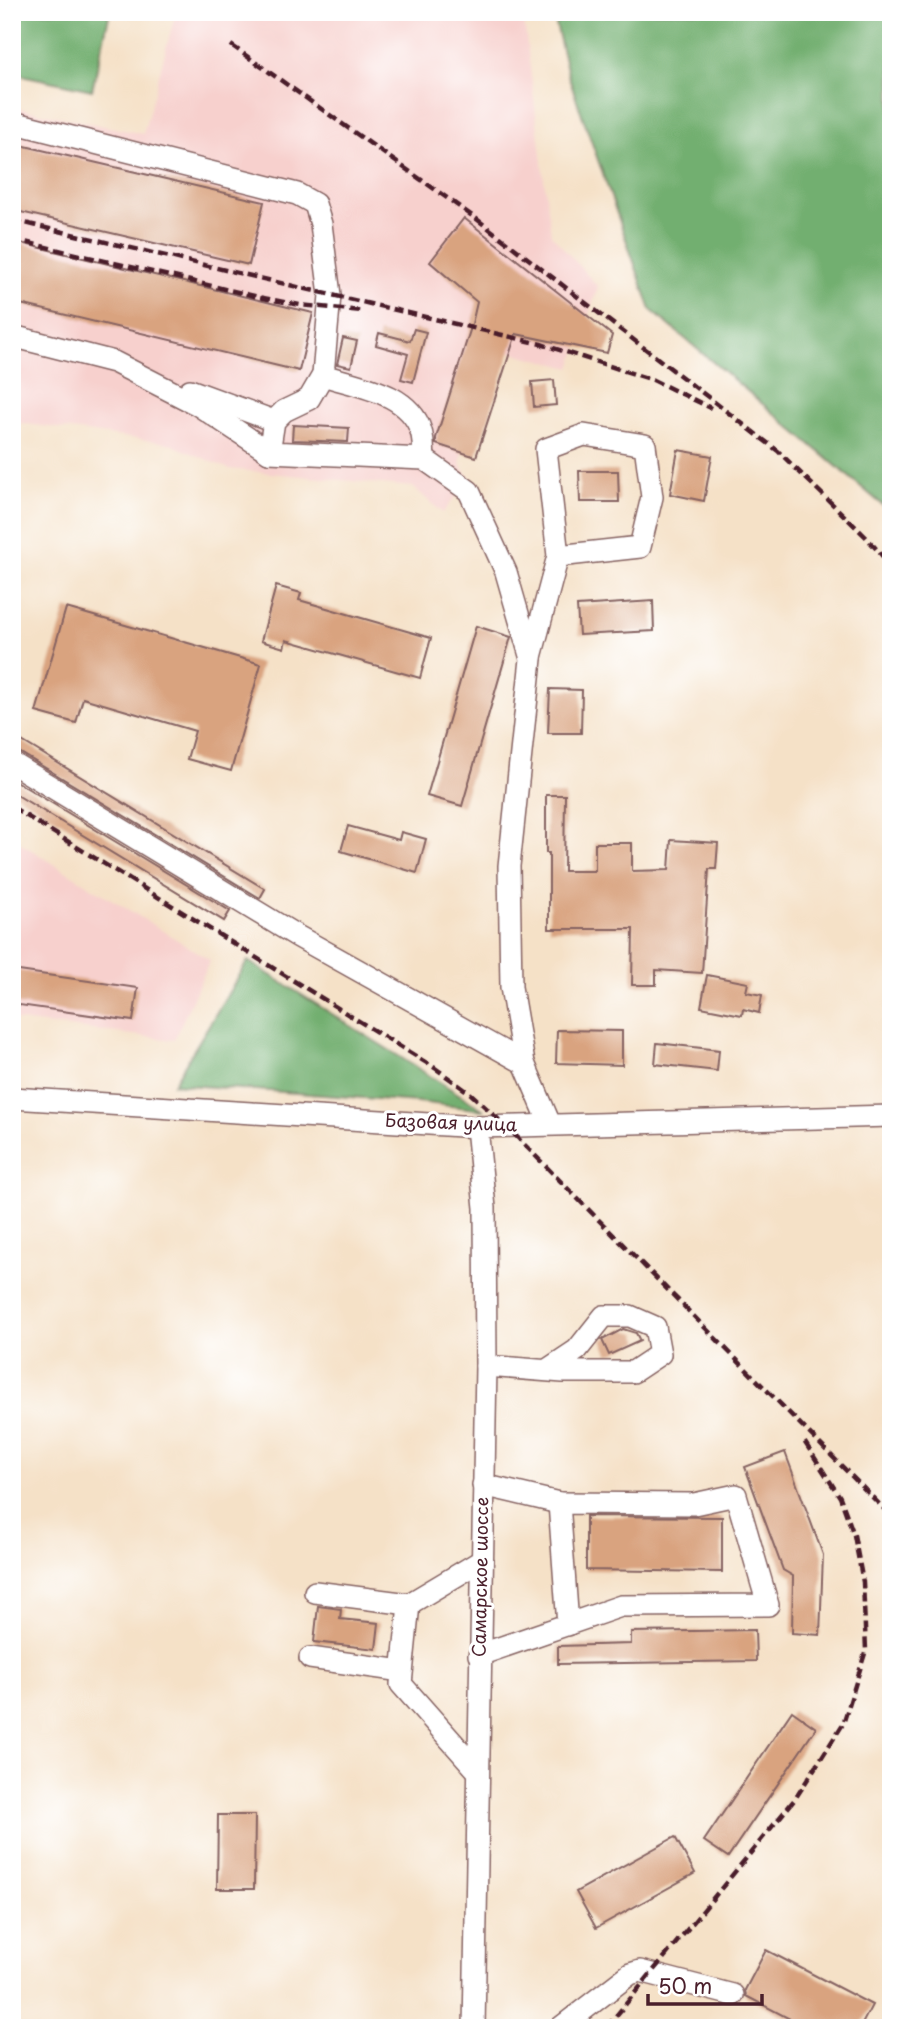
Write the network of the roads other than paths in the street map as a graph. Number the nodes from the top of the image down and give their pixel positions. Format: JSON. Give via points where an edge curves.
{"nodes":[{"id":1,"x":12,"y":122,"type":"edge"},
{"id":2,"x":12,"y":336,"type":"edge"},
{"id":3,"x":114,"y":362,"type":"junction"},
{"id":4,"x":323,"y":375,"type":"junction"},
{"id":5,"x":274,"y":421,"type":"junction"},
{"id":6,"x":269,"y":452,"type":"junction"},
{"id":7,"x":424,"y":460,"type":"junction"},
{"id":8,"x":558,"y":556,"type":"junction"},
{"id":9,"x":531,"y":659,"type":"junction"},
{"id":10,"x":12,"y":763,"type":"edge"},
{"id":11,"x":524,"y":1063,"type":"junction"},
{"id":12,"x":12,"y":1098,"type":"edge"},
{"id":13,"x":891,"y":1116,"type":"edge"},
{"id":14,"x":550,"y":1124,"type":"junction"},
{"id":15,"x":477,"y":1127,"type":"junction"},
{"id":16,"x":486,"y":1366,"type":"junction"},
{"id":17,"x":547,"y":1370,"type":"junction"},
{"id":18,"x":483,"y":1485,"type":"junction"},
{"id":19,"x":559,"y":1503,"type":"junction"},
{"id":20,"x":481,"y":1561,"type":"junction"},
{"id":21,"x":316,"y":1592,"type":"dead end"},
{"id":22,"x":409,"y":1604,"type":"junction"},
{"id":23,"x":568,"y":1625,"type":"junction"},
{"id":24,"x":479,"y":1656,"type":"junction"},
{"id":25,"x":310,"y":1658,"type":"dead end"},
{"id":26,"x":402,"y":1671,"type":"junction"},
{"id":27,"x":477,"y":1770,"type":"junction"},
{"id":28,"x":733,"y":1995,"type":"dead end"},
{"id":29,"x":474,"y":2028,"type":"edge"},
{"id":30,"x":560,"y":2028,"type":"edge"}],
"edges":[{"from":1,"to":4,"type":"street","via":[[297,194],[315,204],[330,295]]},
{"from":2,"to":3,"type":"street"},
{"from":3,"to":5,"type":"street"},
{"from":3,"to":6,"type":"street","via":[[198,405]]},
{"from":4,"to":5,"type":"street","via":[[309,399]]},
{"from":4,"to":7,"type":"street","via":[[394,398],[406,407],[421,431]]},
{"from":5,"to":6,"type":"street"},
{"from":6,"to":7,"type":"street"},
{"from":7,"to":9,"type":"street","via":[[469,491],[506,572]]},
{"from":8,"to":8,"type":"street","via":[[546,449],[584,435],[645,445],[652,497],[640,547]]},
{"from":8,"to":9,"type":"street"},
{"from":9,"to":11,"type":"street","via":[[509,866],[511,987]]},
{"from":10,"to":11,"type":"street","via":[[298,936]]},
{"from":11,"to":14,"type":"street"},
{"from":12,"to":15,"type":"street","name":"Базовая улица"},
{"from":13,"to":14,"type":"street","name":"Базовая улица"},
{"from":14,"to":15,"type":"street","name":"Базовая улица"},
{"from":15,"to":16,"type":"street","name":"Самарское шоссе","via":[[485,1208]]},
{"from":16,"to":17,"type":"street"},
{"from":16,"to":18,"type":"street","name":"Самарское шоссе"},
{"from":17,"to":17,"type":"street","via":[[633,1372],[660,1354],[655,1327],[630,1316],[604,1316],[578,1350]]},
{"from":18,"to":19,"type":"street"},
{"from":18,"to":20,"type":"street","name":"Самарское шоссе"},
{"from":19,"to":23,"type":"street"},
{"from":19,"to":23,"type":"street","via":[[694,1504],[736,1495],[768,1605],[621,1606]]},
{"from":20,"to":22,"type":"street"},
{"from":20,"to":24,"type":"street","name":"Самарское шоссе"},
{"from":21,"to":22,"type":"street"},
{"from":22,"to":26,"type":"street"},
{"from":23,"to":24,"type":"street"},
{"from":24,"to":27,"type":"street","name":"Самарское шоссе"},
{"from":25,"to":26,"type":"street"},
{"from":26,"to":27,"type":"street","via":[[401,1684]]},
{"from":27,"to":29,"type":"street","name":"Самарское шоссе"},
{"from":28,"to":30,"type":"street","via":[[640,1970]]}]}
